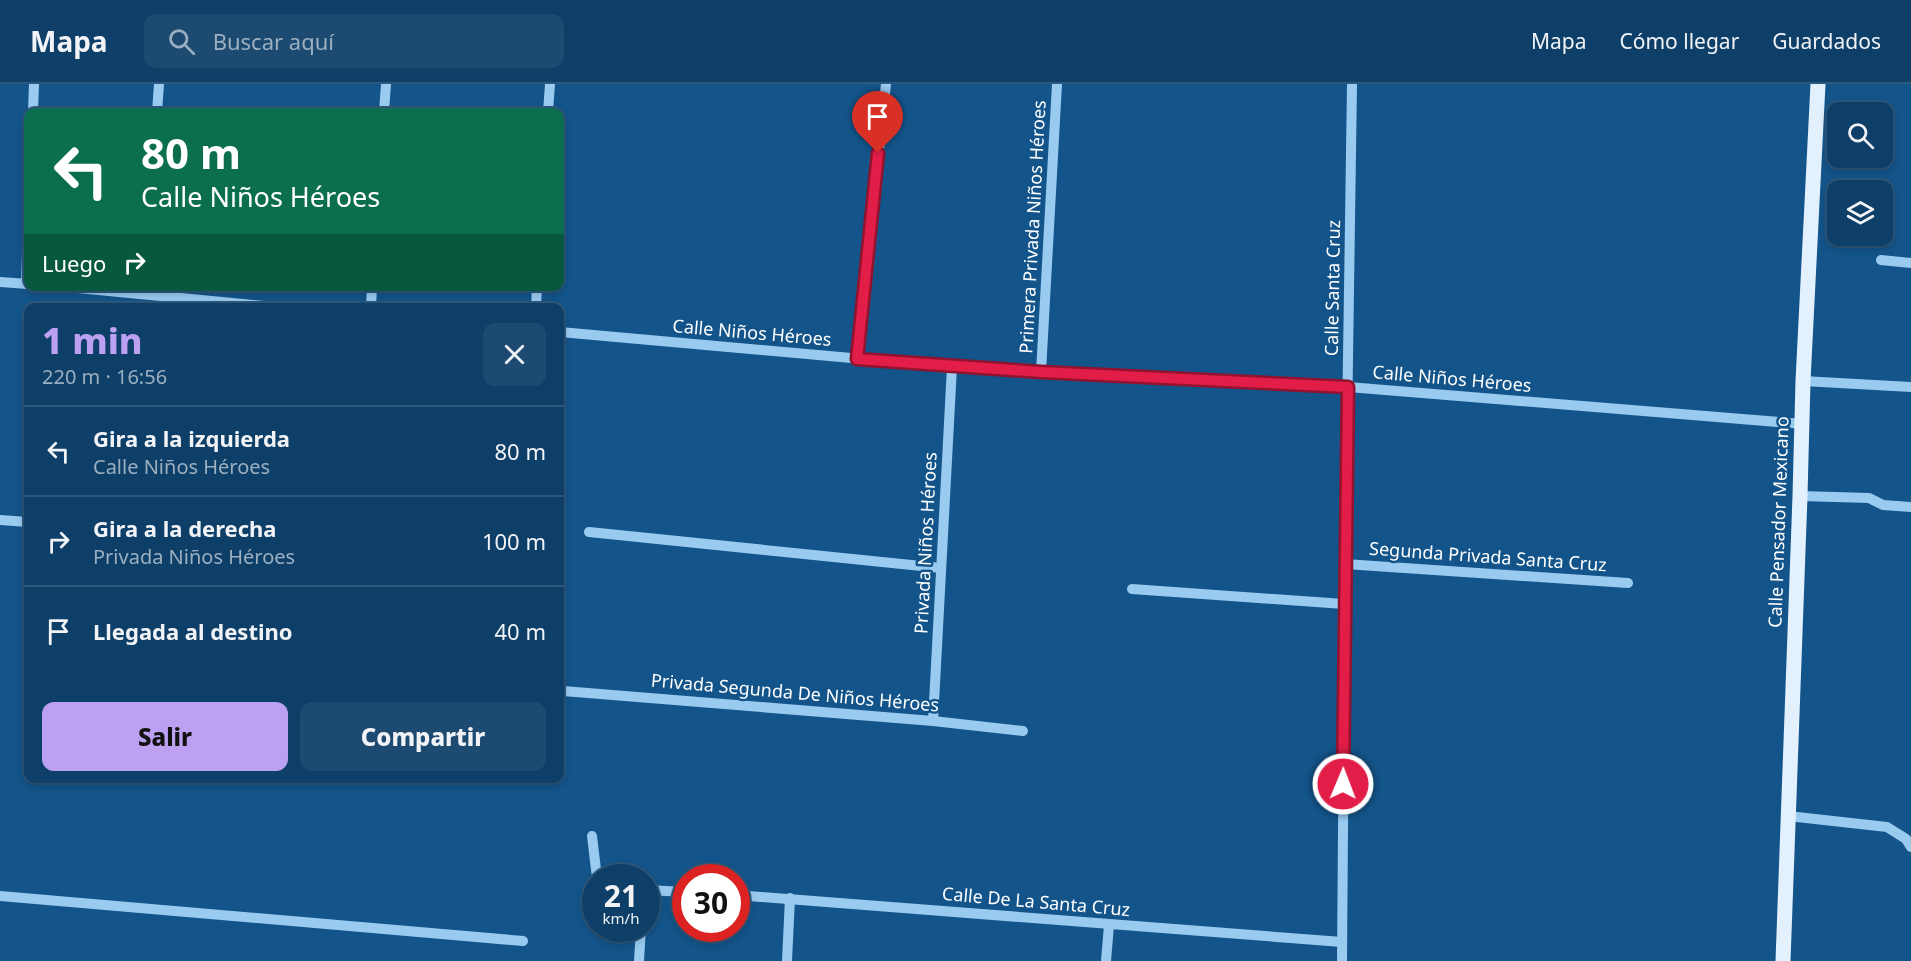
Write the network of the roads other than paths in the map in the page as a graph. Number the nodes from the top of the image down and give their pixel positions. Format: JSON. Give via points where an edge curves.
{"nodes":[{"id":1,"x":34,"y":84,"type":"edge"},
{"id":2,"x":159,"y":84,"type":"edge"},
{"id":3,"x":386,"y":84,"type":"edge"},
{"id":4,"x":550,"y":84,"type":"edge"},
{"id":5,"x":886,"y":84,"type":"edge"},
{"id":6,"x":1057,"y":84,"type":"edge"},
{"id":7,"x":1352,"y":84,"type":"edge"},
{"id":8,"x":1818,"y":84,"type":"edge"},
{"id":9,"x":33,"y":108,"type":"edge"},
{"id":10,"x":157,"y":108,"type":"edge"},
{"id":11,"x":384,"y":108,"type":"edge"},
{"id":12,"x":548,"y":108,"type":"edge"},
{"id":13,"x":1881,"y":260,"type":"dead end"},
{"id":14,"x":1911,"y":263,"type":"edge"},
{"id":15,"x":0,"y":282,"type":"edge"},
{"id":16,"x":24,"y":284,"type":"edge"},
{"id":17,"x":147,"y":291,"type":"edge"},
{"id":18,"x":172,"y":303,"type":"edge"},
{"id":19,"x":564,"y":332,"type":"edge"},
{"id":20,"x":857,"y":359,"type":"junction"},
{"id":21,"x":952,"y":367,"type":"junction"},
{"id":22,"x":1041,"y":372,"type":"junction"},
{"id":23,"x":1803,"y":381,"type":"junction"},
{"id":24,"x":1348,"y":387,"type":"junction"},
{"id":25,"x":1911,"y":387,"type":"edge"},
{"id":26,"x":1803,"y":424,"type":"junction"},
{"id":27,"x":1800,"y":496,"type":"junction"},
{"id":28,"x":1911,"y":507,"type":"edge"},
{"id":29,"x":0,"y":520,"type":"edge"},
{"id":30,"x":24,"y":522,"type":"edge"},
{"id":31,"x":588,"y":532,"type":"dead end"},
{"id":32,"x":1345,"y":564,"type":"junction"},
{"id":33,"x":941,"y":568,"type":"junction"},
{"id":34,"x":1628,"y":583,"type":"dead end"},
{"id":35,"x":1132,"y":589,"type":"dead end"},
{"id":36,"x":1344,"y":604,"type":"junction"},
{"id":37,"x":564,"y":691,"type":"edge"},
{"id":38,"x":933,"y":721,"type":"junction"},
{"id":39,"x":1023,"y":731,"type":"dead end"},
{"id":40,"x":1788,"y":816,"type":"junction"},
{"id":41,"x":592,"y":836,"type":"dead end"},
{"id":42,"x":1911,"y":847,"type":"edge"},
{"id":43,"x":595,"y":864,"type":"edge"},
{"id":44,"x":0,"y":896,"type":"edge"},
{"id":45,"x":750,"y":896,"type":"edge"},
{"id":46,"x":790,"y":898,"type":"junction"},
{"id":47,"x":1109,"y":925,"type":"junction"},
{"id":48,"x":523,"y":941,"type":"dead end"},
{"id":49,"x":640,"y":942,"type":"edge"},
{"id":50,"x":1342,"y":942,"type":"junction"},
{"id":51,"x":639,"y":961,"type":"edge"},
{"id":52,"x":787,"y":961,"type":"edge"},
{"id":53,"x":1107,"y":961,"type":"edge"},
{"id":54,"x":1342,"y":961,"type":"edge"},
{"id":55,"x":1783,"y":961,"type":"edge"}],
"edges":[{"from":1,"to":9,"type":"street"},
{"from":2,"to":10,"type":"street"},
{"from":3,"to":11,"type":"street"},
{"from":4,"to":12,"type":"street"},
{"from":5,"to":20,"type":"street"},
{"from":6,"to":22,"type":"street","name":"Primera Privada Niños Héroes"},
{"from":7,"to":24,"type":"street","name":"Calle Santa Cruz"},
{"from":8,"to":23,"type":"main road","name":"Calle Pensador Mexicano"},
{"from":13,"to":14,"type":"street"},
{"from":15,"to":16,"type":"street"},
{"from":17,"to":18,"type":"street"},
{"from":19,"to":20,"type":"street","name":"Calle Niños Héroes"},
{"from":20,"to":21,"type":"street","name":"Calle Niños Héroes"},
{"from":21,"to":22,"type":"street","name":"Calle Niños Héroes"},
{"from":21,"to":33,"type":"street","name":"Privada Niños Héroes"},
{"from":22,"to":24,"type":"street","name":"Calle Niños Héroes"},
{"from":23,"to":25,"type":"street"},
{"from":23,"to":26,"type":"main road","name":"Calle Pensador Mexicano"},
{"from":24,"to":26,"type":"street","name":"Calle Niños Héroes"},
{"from":24,"to":32,"type":"street","name":"Calle Santa Cruz"},
{"from":26,"to":27,"type":"main road","name":"Calle Pensador Mexicano"},
{"from":27,"to":28,"type":"street","via":[[1869,498]]},
{"from":27,"to":40,"type":"main road","name":"Calle Pensador Mexicano"},
{"from":29,"to":30,"type":"street"},
{"from":31,"to":33,"type":"street"},
{"from":32,"to":34,"type":"street","name":"Segunda Privada Santa Cruz"},
{"from":32,"to":36,"type":"street","name":"Calle Santa Cruz"},
{"from":33,"to":38,"type":"street","name":"Privada Niños Héroes"},
{"from":35,"to":36,"type":"street"},
{"from":36,"to":50,"type":"street","name":"Calle Santa Cruz"},
{"from":37,"to":38,"type":"street","name":"Privada Segunda De Niños Héroes"},
{"from":38,"to":39,"type":"street","name":"Privada Segunda De Niños Héroes"},
{"from":40,"to":42,"type":"street","via":[[1887,827]]},
{"from":40,"to":55,"type":"main road","name":"Calle Pensador Mexicano"},
{"from":41,"to":43,"type":"street"},
{"from":44,"to":48,"type":"street"},
{"from":45,"to":46,"type":"street","name":"Calle De La Santa Cruz"},
{"from":46,"to":47,"type":"street","name":"Calle De La Santa Cruz"},
{"from":46,"to":52,"type":"street"},
{"from":47,"to":50,"type":"street","name":"Calle De La Santa Cruz"},
{"from":47,"to":53,"type":"street"},
{"from":49,"to":51,"type":"street"},
{"from":50,"to":54,"type":"street","name":"Calle Santa Cruz"}]}
